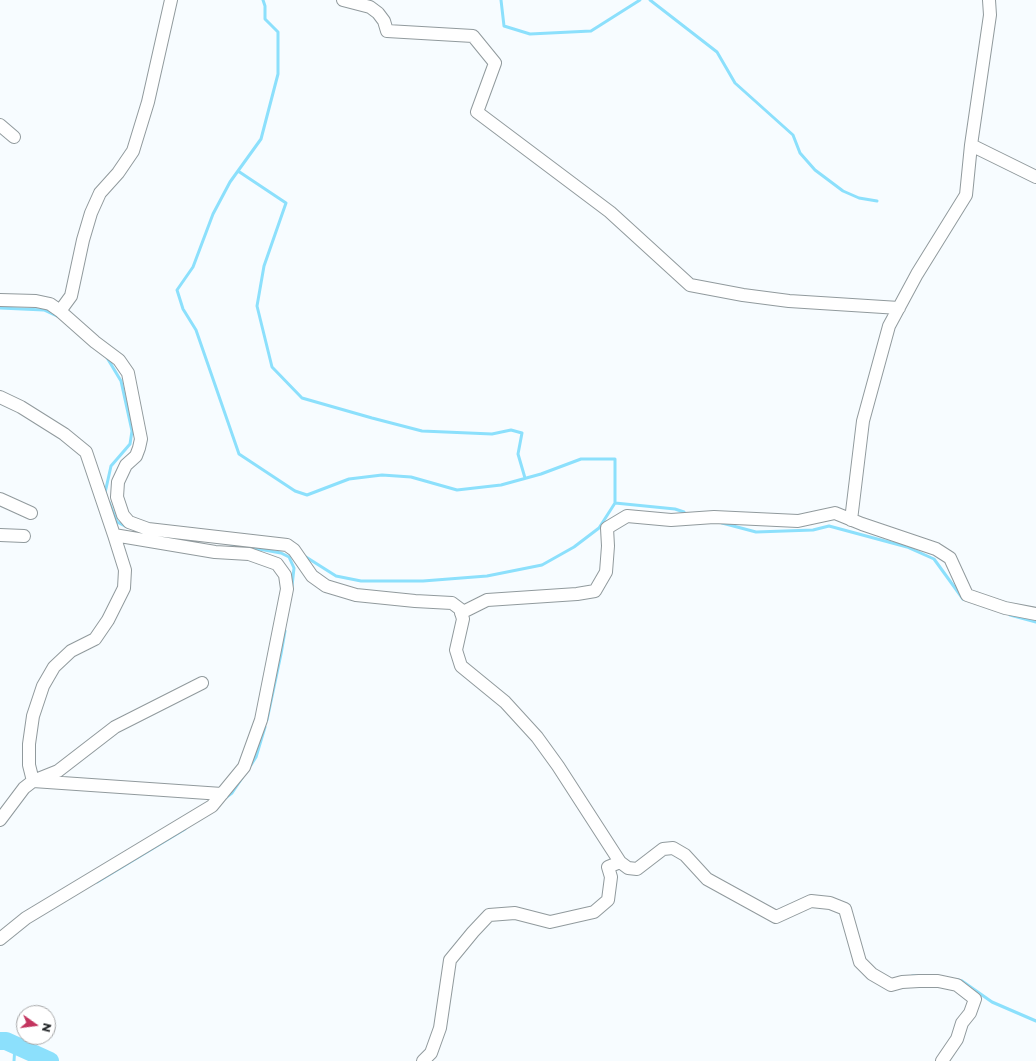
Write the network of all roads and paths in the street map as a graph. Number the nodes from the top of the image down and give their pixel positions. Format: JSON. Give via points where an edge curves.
{"nodes":[{"id":1,"x":171,"y":0,"type":"edge"},
{"id":2,"x":342,"y":0,"type":"edge"},
{"id":3,"x":989,"y":0,"type":"edge"},
{"id":4,"x":0,"y":125,"type":"edge"},
{"id":5,"x":14,"y":137,"type":"dead end"},
{"id":6,"x":971,"y":145,"type":"junction"},
{"id":7,"x":1036,"y":177,"type":"edge"},
{"id":8,"x":0,"y":300,"type":"edge"},
{"id":9,"x":899,"y":308,"type":"junction"},
{"id":10,"x":60,"y":311,"type":"junction"},
{"id":11,"x":0,"y":397,"type":"edge"},
{"id":12,"x":0,"y":499,"type":"edge"},
{"id":13,"x":31,"y":513,"type":"dead end"},
{"id":14,"x":851,"y":520,"type":"junction"},
{"id":15,"x":0,"y":534,"type":"edge"},
{"id":16,"x":114,"y":535,"type":"junction"},
{"id":17,"x":24,"y":536,"type":"dead end"},
{"id":18,"x":462,"y":613,"type":"junction"},
{"id":19,"x":1036,"y":614,"type":"edge"},
{"id":20,"x":202,"y":683,"type":"dead end"},
{"id":21,"x":32,"y":781,"type":"junction"},
{"id":22,"x":222,"y":794,"type":"junction"},
{"id":23,"x":0,"y":820,"type":"edge"},
{"id":24,"x":620,"y":862,"type":"junction"},
{"id":25,"x":0,"y":939,"type":"edge"},
{"id":26,"x":423,"y":1061,"type":"edge"},
{"id":27,"x":942,"y":1061,"type":"edge"}],
"edges":[{"from":1,"to":10,"type":"street","via":[[148,102],[133,151],[100,193],[83,240],[71,296]]},
{"from":2,"to":9,"type":"street","via":[[370,7],[384,22],[387,31],[472,36],[495,63],[477,112],[610,212],[690,285],[789,301]]},
{"from":3,"to":6,"type":"street","via":[[990,15]]},
{"from":4,"to":5,"type":"street"},
{"from":6,"to":7,"type":"street"},
{"from":6,"to":9,"type":"street","via":[[966,195]]},
{"from":8,"to":10,"type":"street","via":[[36,301],[50,304]]},
{"from":9,"to":14,"type":"street","via":[[889,326],[864,421]]},
{"from":10,"to":18,"type":"street","via":[[119,360],[128,373],[141,439],[136,456],[126,465],[118,482],[117,497],[123,515],[129,522],[148,529],[287,545],[294,550],[312,576],[326,586],[356,595],[415,602],[452,603]]},
{"from":11,"to":16,"type":"street","via":[[21,406],[86,452]]},
{"from":12,"to":13,"type":"street"},
{"from":14,"to":18,"type":"street","via":[[835,513],[798,521],[714,517],[672,520],[627,516],[608,528],[606,572],[595,591],[487,600]]},
{"from":14,"to":19,"type":"street","via":[[936,549],[950,558],[967,595],[1005,608]]},
{"from":15,"to":17,"type":"street"},
{"from":16,"to":21,"type":"street","via":[[125,570],[124,588],[95,639],[71,652],[54,667],[43,686],[33,716],[29,744]]},
{"from":16,"to":22,"type":"street","via":[[215,552],[249,554],[277,564],[285,576],[286,589],[261,720],[244,767]]},
{"from":18,"to":24,"type":"street","via":[[456,650],[461,666],[505,702],[537,737]]},
{"from":20,"to":21,"type":"street","via":[[115,727],[58,770]]},
{"from":21,"to":22,"type":"street"},
{"from":21,"to":23,"type":"street"},
{"from":22,"to":25,"type":"street","via":[[212,806],[26,918]]},
{"from":24,"to":26,"type":"street","via":[[608,867],[611,877],[608,900],[594,912],[550,922],[515,913],[489,915],[478,926],[450,960],[440,1028],[432,1053]]},
{"from":24,"to":27,"type":"street","via":[[628,868],[637,869],[663,849],[673,848],[685,855],[707,880],[776,917],[812,901],[830,903],[845,909],[860,962],[872,974],[891,985],[919,981],[957,985],[975,999],[957,1038]]}]}
